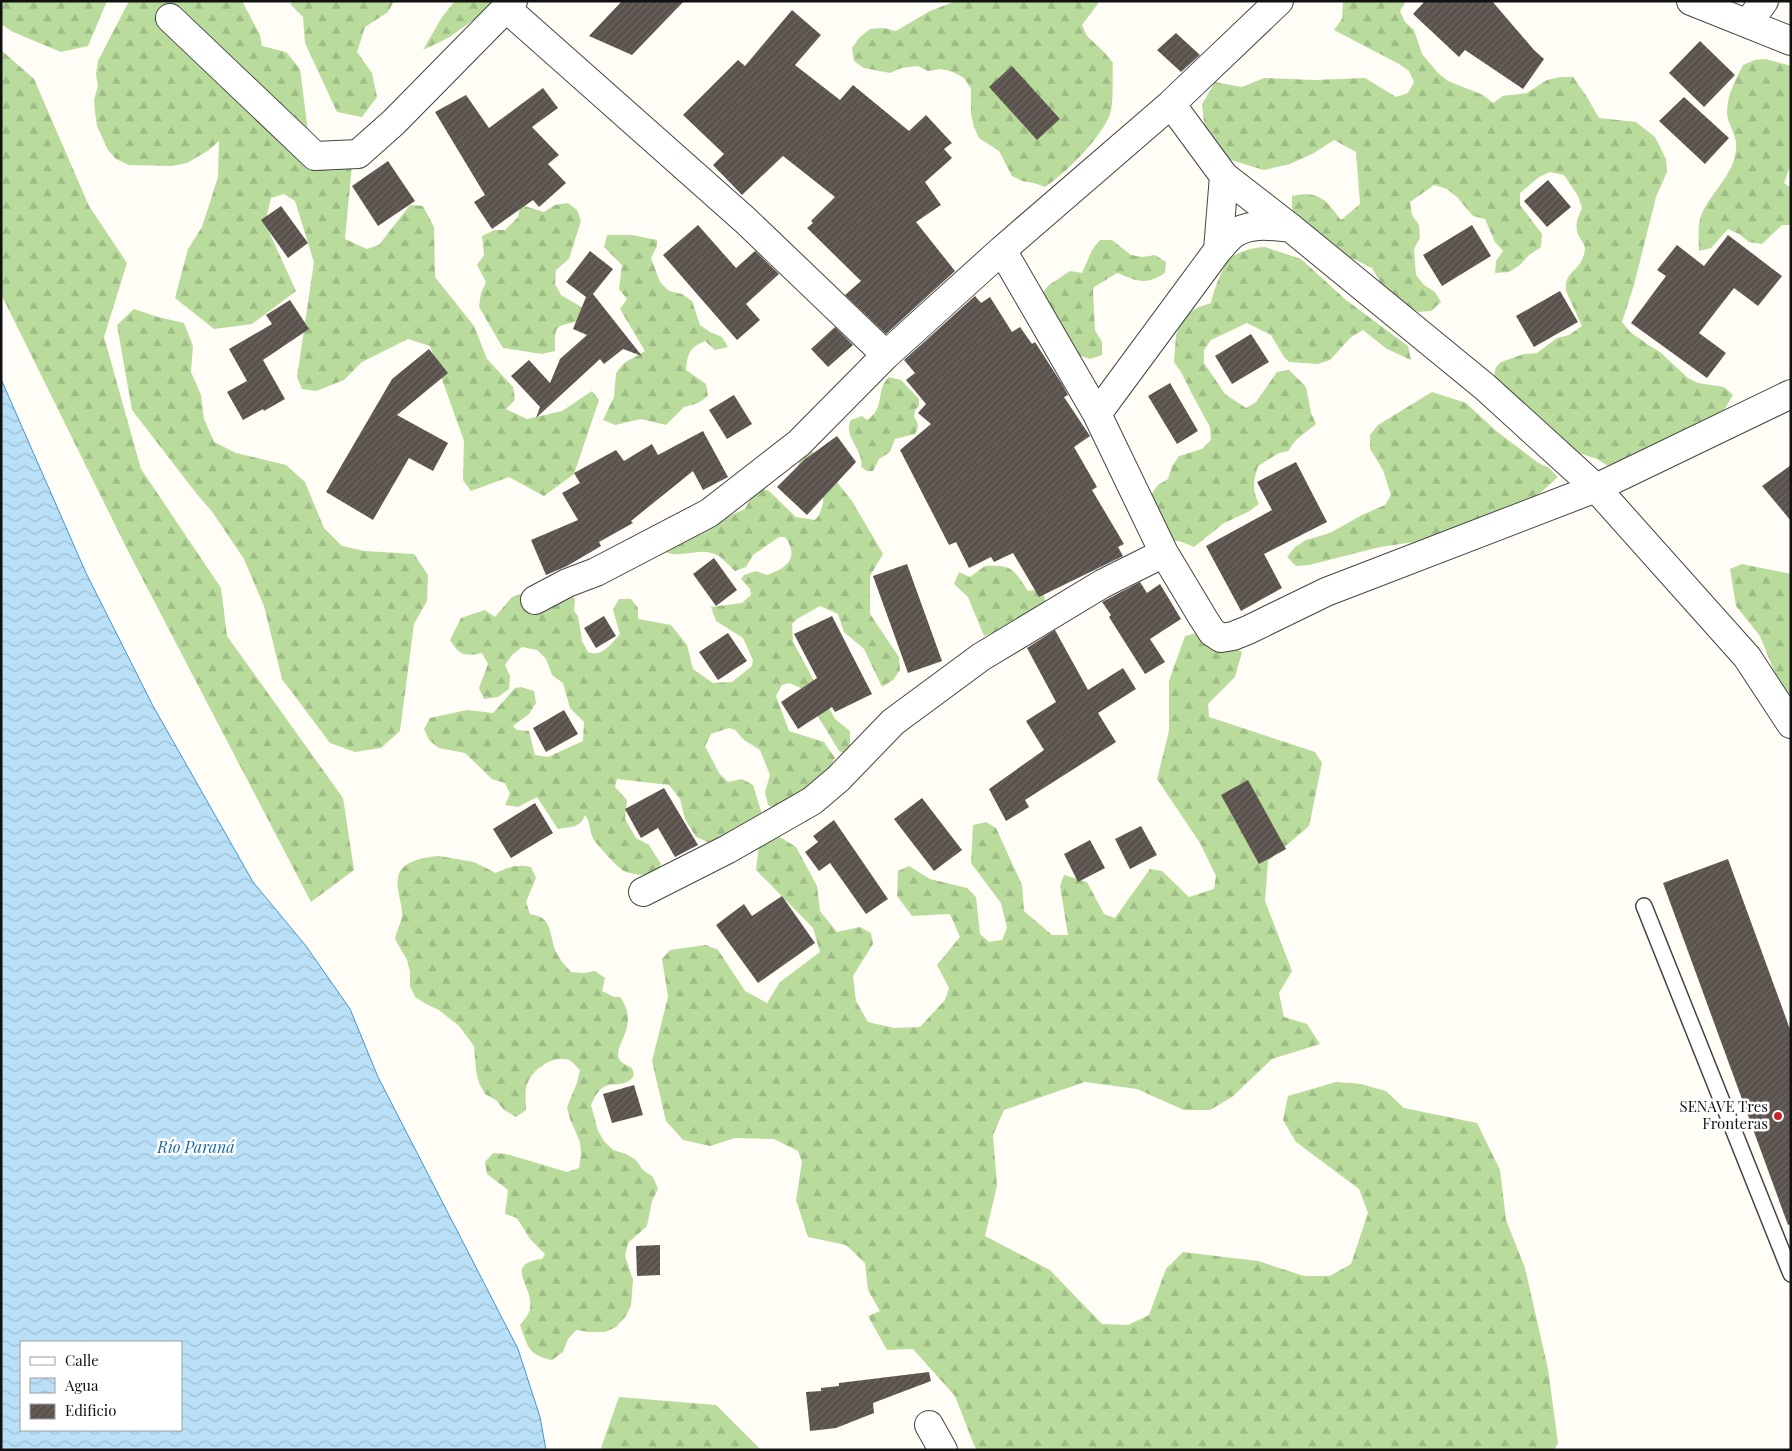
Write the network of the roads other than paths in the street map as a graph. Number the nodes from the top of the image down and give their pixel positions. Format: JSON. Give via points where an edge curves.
{"nodes":[{"id":1,"x":1279,"y":1,"type":"edge"},
{"id":2,"x":1690,"y":1,"type":"edge"},
{"id":3,"x":1764,"y":1,"type":"edge"},
{"id":4,"x":510,"y":5,"type":"edge"},
{"id":5,"x":170,"y":18,"type":"dead end"},
{"id":6,"x":1748,"y":23,"type":"junction"},
{"id":7,"x":1791,"y":41,"type":"edge"},
{"id":8,"x":1171,"y":104,"type":"junction"},
{"id":9,"x":1224,"y":176,"type":"junction"},
{"id":10,"x":1291,"y":228,"type":"junction"},
{"id":11,"x":1002,"y":250,"type":"junction"},
{"id":12,"x":1218,"y":250,"type":"junction"},
{"id":13,"x":886,"y":355,"type":"junction"},
{"id":14,"x":1791,"y":394,"type":"edge"},
{"id":15,"x":1097,"y":414,"type":"junction"},
{"id":16,"x":1596,"y":488,"type":"junction"},
{"id":17,"x":1164,"y":553,"type":"junction"},
{"id":18,"x":535,"y":600,"type":"dead end"},
{"id":19,"x":1791,"y":724,"type":"edge"},
{"id":20,"x":643,"y":892,"type":"dead end"},
{"id":21,"x":1644,"y":906,"type":"dead end"},
{"id":22,"x":1791,"y":1274,"type":"edge"},
{"id":23,"x":930,"y":1425,"type":"dead end"},
{"id":24,"x":943,"y":1450,"type":"edge"}],
"edges":[{"from":1,"to":8,"type":"street"},
{"from":2,"to":6,"type":"street"},
{"from":3,"to":6,"type":"street"},
{"from":4,"to":5,"type":"street","via":[[358,154],[315,156]]},
{"from":4,"to":13,"type":"street","via":[[745,220]]},
{"from":6,"to":7,"type":"street"},
{"from":8,"to":9,"type":"street"},
{"from":8,"to":11,"type":"street"},
{"from":9,"to":10,"type":"street"},
{"from":9,"to":12,"type":"street"},
{"from":10,"to":12,"type":"street","via":[[1256,226],[1233,235]]},
{"from":10,"to":16,"type":"street","via":[[1485,387]]},
{"from":11,"to":13,"type":"street"},
{"from":11,"to":15,"type":"street"},
{"from":12,"to":15,"type":"street"},
{"from":13,"to":18,"type":"street","via":[[799,443],[709,514]]},
{"from":14,"to":16,"type":"street"},
{"from":15,"to":17,"type":"street"},
{"from":16,"to":17,"type":"street","via":[[1326,592],[1233,636],[1221,638],[1212,632]]},
{"from":16,"to":19,"type":"street","via":[[1748,657]]},
{"from":17,"to":20,"type":"street","via":[[1102,584],[981,657],[893,722],[812,801]]},
{"from":21,"to":22,"type":"lane"},
{"from":23,"to":24,"type":"street"}]}
